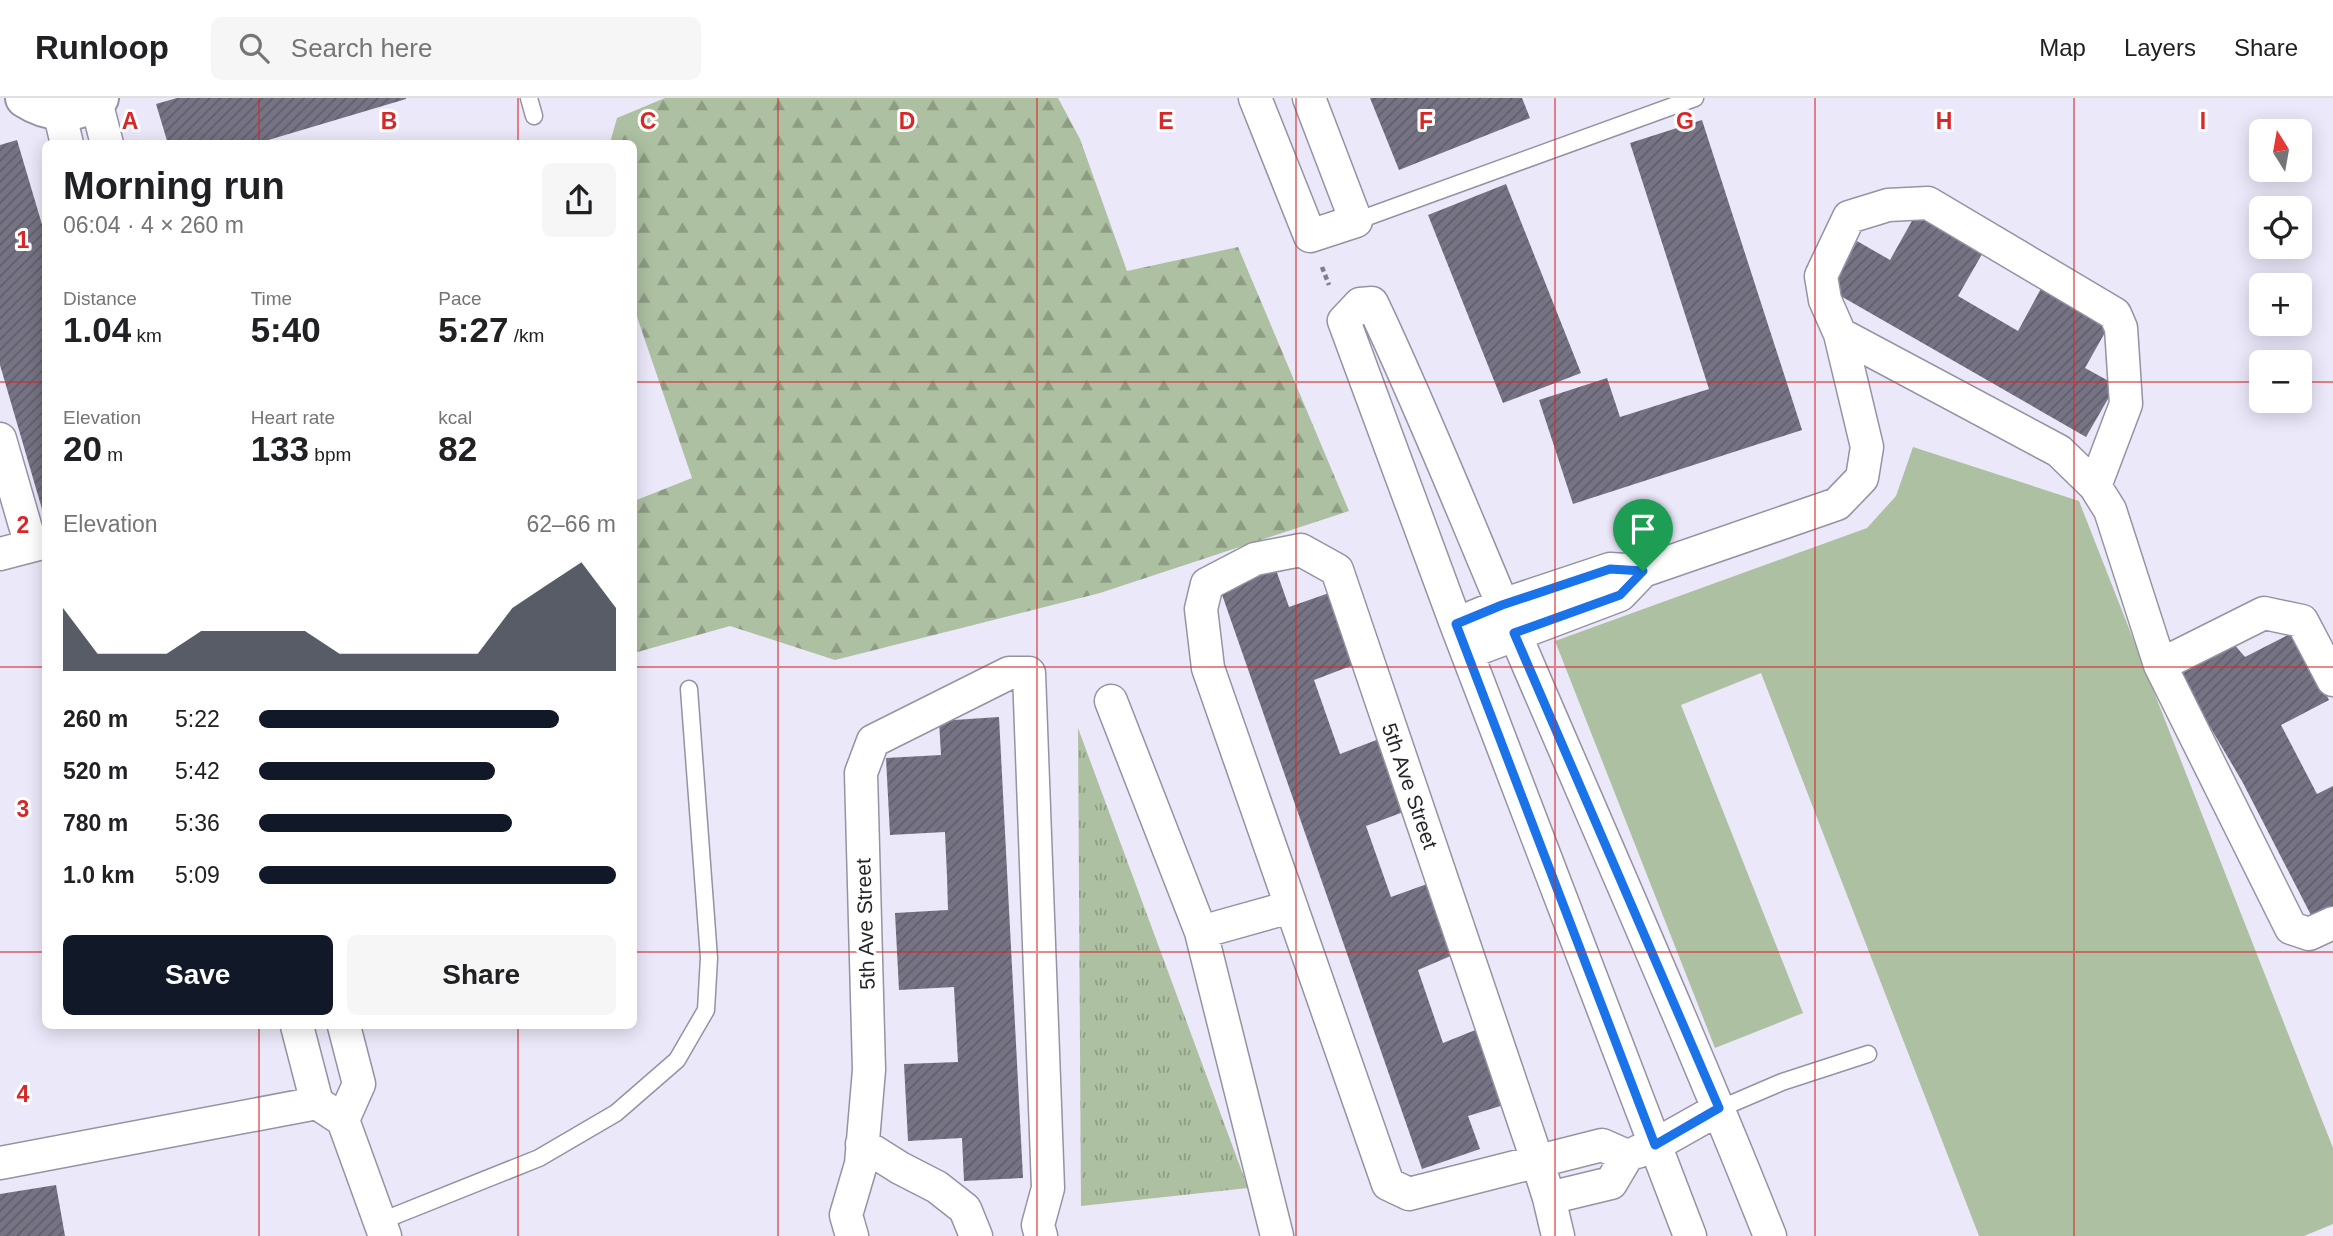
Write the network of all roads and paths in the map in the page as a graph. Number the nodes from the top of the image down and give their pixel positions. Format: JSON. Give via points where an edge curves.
{"nodes":[{"id":1,"x":529,"y":98,"type":"edge"},
{"id":2,"x":1255,"y":98,"type":"edge"},
{"id":3,"x":1309,"y":98,"type":"edge"},
{"id":4,"x":1695,"y":98,"type":"edge"},
{"id":5,"x":97,"y":99,"type":"edge"},
{"id":6,"x":534,"y":116,"type":"dead end"},
{"id":7,"x":50,"y":118,"type":"edge"},
{"id":8,"x":106,"y":140,"type":"edge"},
{"id":9,"x":1356,"y":221,"type":"junction"},
{"id":10,"x":1310,"y":236,"type":"junction"},
{"id":11,"x":1344,"y":321,"type":"junction"},
{"id":12,"x":1840,"y":334,"type":"junction"},
{"id":13,"x":0,"y":439,"type":"edge"},
{"id":14,"x":2095,"y":486,"type":"junction"},
{"id":15,"x":38,"y":544,"type":"edge"},
{"id":16,"x":0,"y":554,"type":"edge"},
{"id":17,"x":1643,"y":571,"type":"junction"},
{"id":18,"x":1502,"y":605,"type":"junction"},
{"id":19,"x":1514,"y":633,"type":"junction"},
{"id":20,"x":1462,"y":638,"type":"junction"},
{"id":21,"x":2161,"y":665,"type":"junction"},
{"id":22,"x":2333,"y":680,"type":"edge"},
{"id":23,"x":689,"y":689,"type":"dead end"},
{"id":24,"x":1111,"y":701,"type":"dead end"},
{"id":25,"x":1290,"y":907,"type":"junction"},
{"id":26,"x":2333,"y":923,"type":"edge"},
{"id":27,"x":1201,"y":932,"type":"junction"},
{"id":28,"x":298,"y":1029,"type":"edge"},
{"id":29,"x":345,"y":1029,"type":"edge"},
{"id":30,"x":1868,"y":1054,"type":"dead end"},
{"id":31,"x":1719,"y":1108,"type":"junction"},
{"id":32,"x":330,"y":1111,"type":"junction"},
{"id":33,"x":862,"y":1144,"type":"junction"},
{"id":34,"x":1641,"y":1151,"type":"junction"},
{"id":35,"x":0,"y":1163,"type":"edge"},
{"id":36,"x":1543,"y":1178,"type":"junction"},
{"id":37,"x":382,"y":1229,"type":"edge"},
{"id":38,"x":852,"y":1236,"type":"edge"},
{"id":39,"x":976,"y":1236,"type":"edge"},
{"id":40,"x":1041,"y":1236,"type":"edge"},
{"id":41,"x":1277,"y":1236,"type":"edge"},
{"id":42,"x":1558,"y":1236,"type":"edge"},
{"id":43,"x":1690,"y":1236,"type":"edge"},
{"id":44,"x":1770,"y":1236,"type":"edge"}],
"edges":[{"from":1,"to":6,"type":"lane"},
{"from":2,"to":10,"type":"street"},
{"from":3,"to":9,"type":"street"},
{"from":4,"to":9,"type":"lane"},
{"from":5,"to":7,"type":"street"},
{"from":5,"to":8,"type":"street"},
{"from":9,"to":10,"type":"street"},
{"from":10,"to":11,"type":"path"},
{"from":11,"to":18,"type":"street","via":[[1360,304],[1372,303]]},
{"from":11,"to":20,"type":"street"},
{"from":12,"to":14,"type":"street","via":[[2059,451]]},
{"from":12,"to":14,"type":"street","via":[[1825,300],[1821,276],[1849,217],[1888,205],[1928,203],[2115,314],[2126,404]]},
{"from":12,"to":17,"type":"street","via":[[1867,447],[1862,478],[1837,504]]},
{"from":13,"to":15,"type":"street"},
{"from":14,"to":21,"type":"street","via":[[2110,510]]},
{"from":15,"to":16,"type":"street"},
{"from":17,"to":18,"type":"street","via":[[1610,569]]},
{"from":17,"to":19,"type":"street","via":[[1620,595]]},
{"from":18,"to":19,"type":"street"},
{"from":18,"to":20,"type":"street"},
{"from":19,"to":20,"type":"street"},
{"from":19,"to":31,"type":"street"},
{"from":20,"to":34,"type":"street"},
{"from":21,"to":22,"type":"street","via":[[2264,613],[2302,621]]},
{"from":21,"to":26,"type":"street","via":[[2291,928],[2309,934]]},
{"from":23,"to":37,"type":"lane","via":[[709,958],[706,1010],[677,1060],[616,1112],[539,1158]]},
{"from":24,"to":27,"type":"street"},
{"from":25,"to":27,"type":"street"},
{"from":25,"to":36,"type":"street","via":[[1388,1184],[1409,1194]]},
{"from":25,"to":36,"type":"street","name":"5th Ave Street","via":[[1208,668],[1201,609],[1207,584],[1255,559],[1301,550],[1337,570]]},
{"from":27,"to":41,"type":"street"},
{"from":28,"to":32,"type":"street"},
{"from":29,"to":32,"type":"street","via":[[359,1084]]},
{"from":30,"to":31,"type":"lane"},
{"from":31,"to":34,"type":"street"},
{"from":31,"to":44,"type":"street"},
{"from":32,"to":35,"type":"street"},
{"from":32,"to":37,"type":"street"},
{"from":33,"to":38,"type":"street","name":"5th Ave Street","via":[[846,1215]]},
{"from":33,"to":39,"type":"street","via":[[937,1187],[965,1209]]},
{"from":33,"to":40,"type":"street","name":"5th Ave Street","via":[[869,1070],[861,772],[873,741],[1009,673],[1029,673],[1048,1188],[1038,1225]]},
{"from":34,"to":36,"type":"street","via":[[1602,1145]]},
{"from":34,"to":43,"type":"street"},
{"from":36,"to":42,"type":"street","name":"5th Ave Street"}]}
